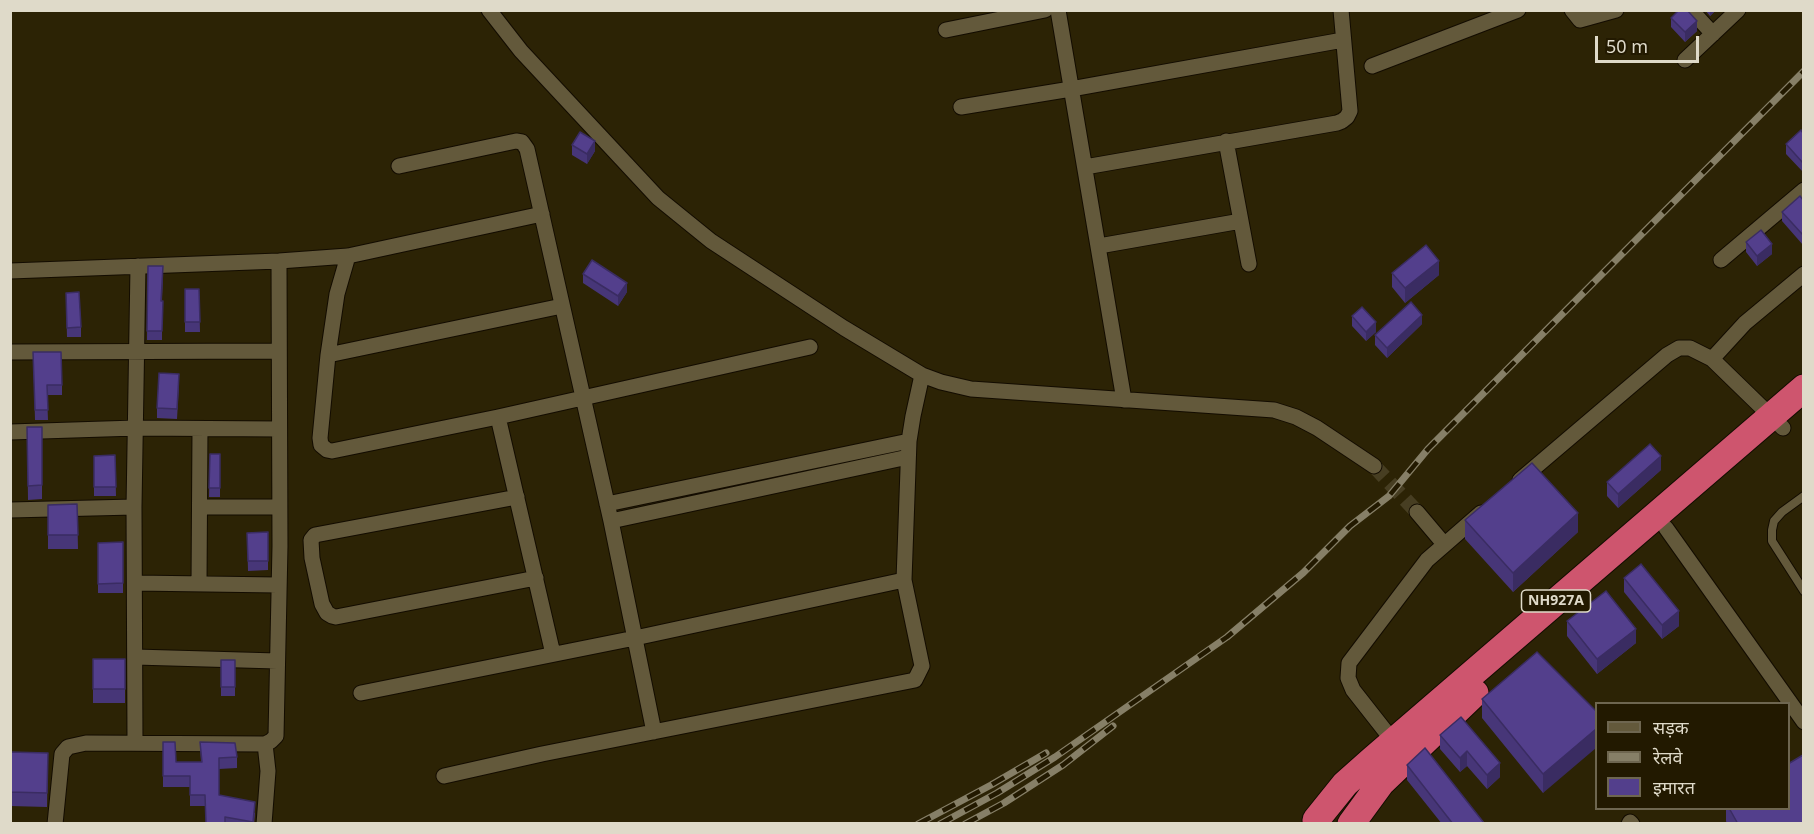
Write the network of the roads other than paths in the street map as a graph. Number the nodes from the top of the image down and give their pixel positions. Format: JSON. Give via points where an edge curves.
{"nodes":[{"id":1,"x":489,"y":10,"type":"edge"},
{"id":2,"x":1045,"y":10,"type":"edge"},
{"id":3,"x":1058,"y":10,"type":"edge"},
{"id":4,"x":1341,"y":10,"type":"edge"},
{"id":5,"x":1518,"y":10,"type":"edge"},
{"id":6,"x":1572,"y":10,"type":"edge"},
{"id":7,"x":1616,"y":10,"type":"edge"},
{"id":8,"x":1691,"y":10,"type":"edge"},
{"id":9,"x":1738,"y":10,"type":"edge"},
{"id":10,"x":946,"y":30,"type":"dead end"},
{"id":11,"x":1713,"y":34,"type":"junction"},
{"id":12,"x":1343,"y":40,"type":"junction"},
{"id":13,"x":1685,"y":60,"type":"dead end"},
{"id":14,"x":1372,"y":66,"type":"dead end"},
{"id":15,"x":1071,"y":89,"type":"junction"},
{"id":16,"x":961,"y":106,"type":"dead end"},
{"id":17,"x":1226,"y":141,"type":"junction"},
{"id":18,"x":399,"y":166,"type":"dead end"},
{"id":19,"x":1085,"y":167,"type":"junction"},
{"id":20,"x":1802,"y":195,"type":"edge"},
{"id":21,"x":542,"y":214,"type":"junction"},
{"id":22,"x":1241,"y":221,"type":"junction"},
{"id":23,"x":1099,"y":246,"type":"junction"},
{"id":24,"x":348,"y":256,"type":"junction"},
{"id":25,"x":1721,"y":260,"type":"dead end"},
{"id":26,"x":279,"y":261,"type":"junction"},
{"id":27,"x":1248,"y":264,"type":"dead end"},
{"id":28,"x":138,"y":266,"type":"junction"},
{"id":29,"x":10,"y":271,"type":"edge"},
{"id":30,"x":1803,"y":274,"type":"edge"},
{"id":31,"x":562,"y":306,"type":"junction"},
{"id":32,"x":810,"y":347,"type":"dead end"},
{"id":33,"x":279,"y":351,"type":"junction"},
{"id":34,"x":10,"y":352,"type":"edge"},
{"id":35,"x":137,"y":352,"type":"junction"},
{"id":36,"x":328,"y":355,"type":"junction"},
{"id":37,"x":1712,"y":359,"type":"junction"},
{"id":38,"x":922,"y":375,"type":"junction"},
{"id":39,"x":1803,"y":388,"type":"edge"},
{"id":40,"x":583,"y":398,"type":"junction"},
{"id":41,"x":1124,"y":400,"type":"junction"},
{"id":42,"x":1803,"y":411,"type":"edge"},
{"id":43,"x":498,"y":417,"type":"junction"},
{"id":44,"x":1777,"y":422,"type":"junction"},
{"id":45,"x":136,"y":429,"type":"junction"},
{"id":46,"x":200,"y":429,"type":"junction"},
{"id":47,"x":279,"y":429,"type":"junction"},
{"id":48,"x":10,"y":432,"type":"edge"},
{"id":49,"x":909,"y":441,"type":"junction"},
{"id":50,"x":908,"y":457,"type":"junction"},
{"id":51,"x":1374,"y":466,"type":"tunnel mouth"},
{"id":52,"x":1507,"y":491,"type":"edge"},
{"id":53,"x":517,"y":496,"type":"junction"},
{"id":54,"x":1803,"y":496,"type":"edge"},
{"id":55,"x":607,"y":504,"type":"junction"},
{"id":56,"x":1489,"y":506,"type":"edge"},
{"id":57,"x":134,"y":507,"type":"junction"},
{"id":58,"x":200,"y":507,"type":"junction"},
{"id":59,"x":279,"y":507,"type":"junction"},
{"id":60,"x":10,"y":510,"type":"edge"},
{"id":61,"x":1417,"y":512,"type":"tunnel mouth"},
{"id":62,"x":611,"y":521,"type":"junction"},
{"id":63,"x":1666,"y":528,"type":"junction"},
{"id":64,"x":1444,"y":544,"type":"junction"},
{"id":65,"x":536,"y":578,"type":"junction"},
{"id":66,"x":904,"y":580,"type":"junction"},
{"id":67,"x":135,"y":583,"type":"junction"},
{"id":68,"x":199,"y":584,"type":"junction"},
{"id":69,"x":278,"y":585,"type":"junction"},
{"id":70,"x":1803,"y":591,"type":"edge"},
{"id":71,"x":635,"y":638,"type":"junction"},
{"id":72,"x":553,"y":654,"type":"junction"},
{"id":73,"x":135,"y":657,"type":"junction"},
{"id":74,"x":277,"y":661,"type":"junction"},
{"id":75,"x":361,"y":693,"type":"dead end"},
{"id":76,"x":1789,"y":702,"type":"edge"},
{"id":77,"x":1790,"y":704,"type":"edge"},
{"id":78,"x":1803,"y":722,"type":"edge"},
{"id":79,"x":654,"y":732,"type":"junction"},
{"id":80,"x":135,"y":742,"type":"junction"},
{"id":81,"x":265,"y":744,"type":"junction"},
{"id":82,"x":1399,"y":750,"type":"junction"},
{"id":83,"x":444,"y":776,"type":"dead end"},
{"id":84,"x":1318,"y":822,"type":"edge"},
{"id":85,"x":55,"y":824,"type":"edge"},
{"id":86,"x":264,"y":824,"type":"edge"},
{"id":87,"x":1351,"y":824,"type":"edge"}],
"edges":[{"from":1,"to":38,"type":"street","via":[[521,51],[658,198],[711,241]]},
{"from":2,"to":10,"type":"street"},
{"from":3,"to":15,"type":"street"},
{"from":4,"to":12,"type":"street"},
{"from":5,"to":14,"type":"street"},
{"from":6,"to":7,"type":"street","via":[[1580,20]]},
{"from":8,"to":11,"type":"street"},
{"from":9,"to":11,"type":"street"},
{"from":11,"to":13,"type":"street"},
{"from":12,"to":15,"type":"street"},
{"from":12,"to":17,"type":"street","via":[[1350,111],[1347,117],[1337,123]]},
{"from":15,"to":16,"type":"street"},
{"from":15,"to":19,"type":"street"},
{"from":17,"to":19,"type":"street"},
{"from":17,"to":22,"type":"street"},
{"from":18,"to":21,"type":"street","via":[[522,142]]},
{"from":19,"to":23,"type":"street"},
{"from":20,"to":25,"type":"street"},
{"from":21,"to":24,"type":"street"},
{"from":21,"to":31,"type":"street"},
{"from":22,"to":23,"type":"street"},
{"from":22,"to":27,"type":"street"},
{"from":23,"to":41,"type":"street"},
{"from":24,"to":26,"type":"street"},
{"from":24,"to":36,"type":"street","via":[[337,294]]},
{"from":26,"to":28,"type":"street"},
{"from":26,"to":33,"type":"street"},
{"from":28,"to":29,"type":"street"},
{"from":28,"to":35,"type":"street"},
{"from":30,"to":37,"type":"street","via":[[1745,323]]},
{"from":31,"to":36,"type":"street"},
{"from":31,"to":40,"type":"street"},
{"from":32,"to":40,"type":"street"},
{"from":33,"to":35,"type":"street"},
{"from":33,"to":47,"type":"street"},
{"from":34,"to":35,"type":"street"},
{"from":35,"to":45,"type":"street"},
{"from":36,"to":43,"type":"street","via":[[320,438],[327,450]]},
{"from":37,"to":44,"type":"street"},
{"from":37,"to":52,"type":"street","via":[[1690,348],[1679,348],[1667,355]]},
{"from":38,"to":41,"type":"street","via":[[972,389]]},
{"from":38,"to":49,"type":"street"},
{"from":39,"to":44,"type":"highway","number":"NH927A"},
{"from":40,"to":43,"type":"street"},
{"from":40,"to":55,"type":"street"},
{"from":41,"to":51,"type":"street","via":[[1274,410],[1317,428]]},
{"from":42,"to":44,"type":"highway","number":"NH927A"},
{"from":43,"to":53,"type":"street"},
{"from":44,"to":63,"type":"highway","number":"NH927A"},
{"from":44,"to":82,"type":"highway","number":"NH927A"},
{"from":45,"to":46,"type":"street"},
{"from":45,"to":48,"type":"street"},
{"from":45,"to":57,"type":"street"},
{"from":46,"to":47,"type":"street"},
{"from":46,"to":58,"type":"street"},
{"from":47,"to":59,"type":"street"},
{"from":49,"to":50,"type":"street"},
{"from":49,"to":55,"type":"street"},
{"from":50,"to":62,"type":"street"},
{"from":50,"to":66,"type":"street"},
{"from":53,"to":65,"type":"street"},
{"from":53,"to":65,"type":"street","via":[[315,535],[311,540],[312,552],[322,604],[327,613],[336,617]]},
{"from":54,"to":70,"type":"lane","via":[[1774,521],[1772,541]]},
{"from":55,"to":62,"type":"street"},
{"from":56,"to":64,"type":"street"},
{"from":57,"to":60,"type":"street"},
{"from":57,"to":67,"type":"street"},
{"from":58,"to":59,"type":"street"},
{"from":58,"to":68,"type":"street"},
{"from":59,"to":69,"type":"street"},
{"from":61,"to":64,"type":"street"},
{"from":62,"to":71,"type":"street"},
{"from":63,"to":76,"type":"street"},
{"from":63,"to":82,"type":"highway","number":"NH927A"},
{"from":64,"to":82,"type":"street","via":[[1427,560],[1349,663],[1348,678],[1353,690]]},
{"from":65,"to":72,"type":"street"},
{"from":66,"to":71,"type":"street"},
{"from":66,"to":79,"type":"street","via":[[922,666],[915,680]]},
{"from":67,"to":68,"type":"street"},
{"from":67,"to":73,"type":"street"},
{"from":68,"to":69,"type":"street"},
{"from":69,"to":74,"type":"street"},
{"from":71,"to":72,"type":"street"},
{"from":71,"to":79,"type":"street"},
{"from":72,"to":75,"type":"street"},
{"from":73,"to":74,"type":"street"},
{"from":73,"to":80,"type":"street"},
{"from":74,"to":81,"type":"street","via":[[277,730],[273,740]]},
{"from":77,"to":78,"type":"street"},
{"from":79,"to":83,"type":"street"},
{"from":80,"to":81,"type":"street"},
{"from":80,"to":85,"type":"street","via":[[68,747],[62,754]]},
{"from":81,"to":86,"type":"street","via":[[268,771]]},
{"from":82,"to":84,"type":"highway","number":"NH927A","via":[[1345,784]]},
{"from":82,"to":87,"type":"highway","number":"NH927A"}]}
